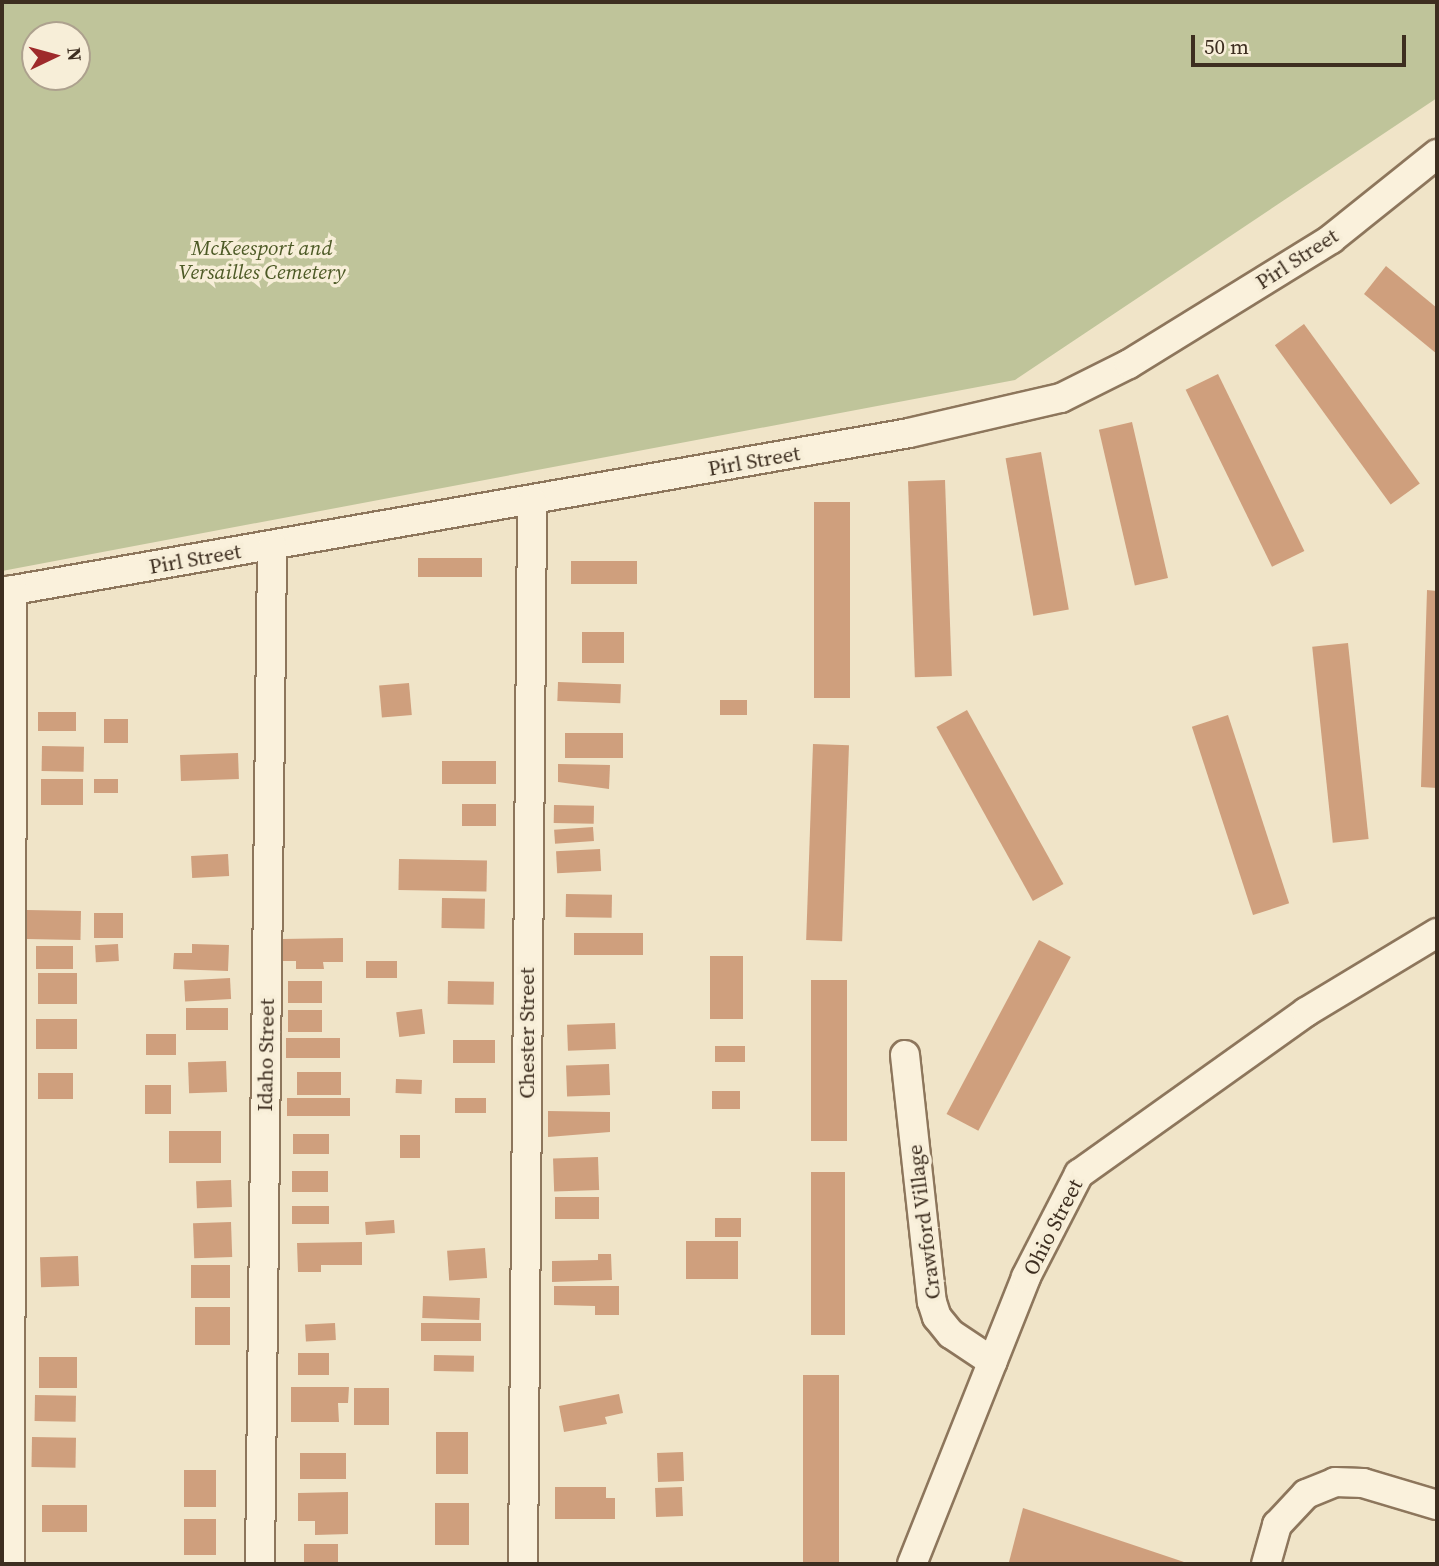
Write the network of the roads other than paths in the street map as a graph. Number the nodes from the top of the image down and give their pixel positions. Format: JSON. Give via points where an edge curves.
{"nodes":[{"id":1,"x":1437,"y":154,"type":"edge"},
{"id":2,"x":532,"y":502,"type":"junction"},
{"id":3,"x":272,"y":545,"type":"junction"},
{"id":4,"x":7,"y":591,"type":"edge"},
{"id":5,"x":1437,"y":933,"type":"edge"},
{"id":6,"x":905,"y":1055,"type":"dead end"},
{"id":7,"x":993,"y":1362,"type":"junction"},
{"id":8,"x":6,"y":1447,"type":"edge"},
{"id":9,"x":1437,"y":1505,"type":"edge"},
{"id":10,"x":10,"y":1564,"type":"edge"},
{"id":11,"x":260,"y":1564,"type":"edge"},
{"id":12,"x":523,"y":1564,"type":"edge"},
{"id":13,"x":912,"y":1564,"type":"edge"},
{"id":14,"x":1266,"y":1564,"type":"edge"}],
"edges":[{"from":1,"to":2,"type":"street","name":"Pirl Street","via":[[1331,239],[1129,364],[1061,398],[909,433]]},
{"from":2,"to":3,"type":"street","name":"Pirl Street"},
{"from":2,"to":12,"type":"street","name":"Chester Street"},
{"from":3,"to":4,"type":"street","name":"Pirl Street"},
{"from":3,"to":11,"type":"street","name":"Idaho Street"},
{"from":4,"to":8,"type":"street"},
{"from":5,"to":7,"type":"street","name":"Ohio Street","via":[[1306,1012],[1079,1174],[1026,1277]]},
{"from":6,"to":7,"type":"street","name":"Crawford Village","via":[[932,1302],[951,1334]]},
{"from":7,"to":13,"type":"street","name":"Ohio Street"},
{"from":8,"to":10,"type":"street"},
{"from":9,"to":14,"type":"street","via":[[1363,1483],[1335,1482],[1306,1494],[1277,1525]]}]}
